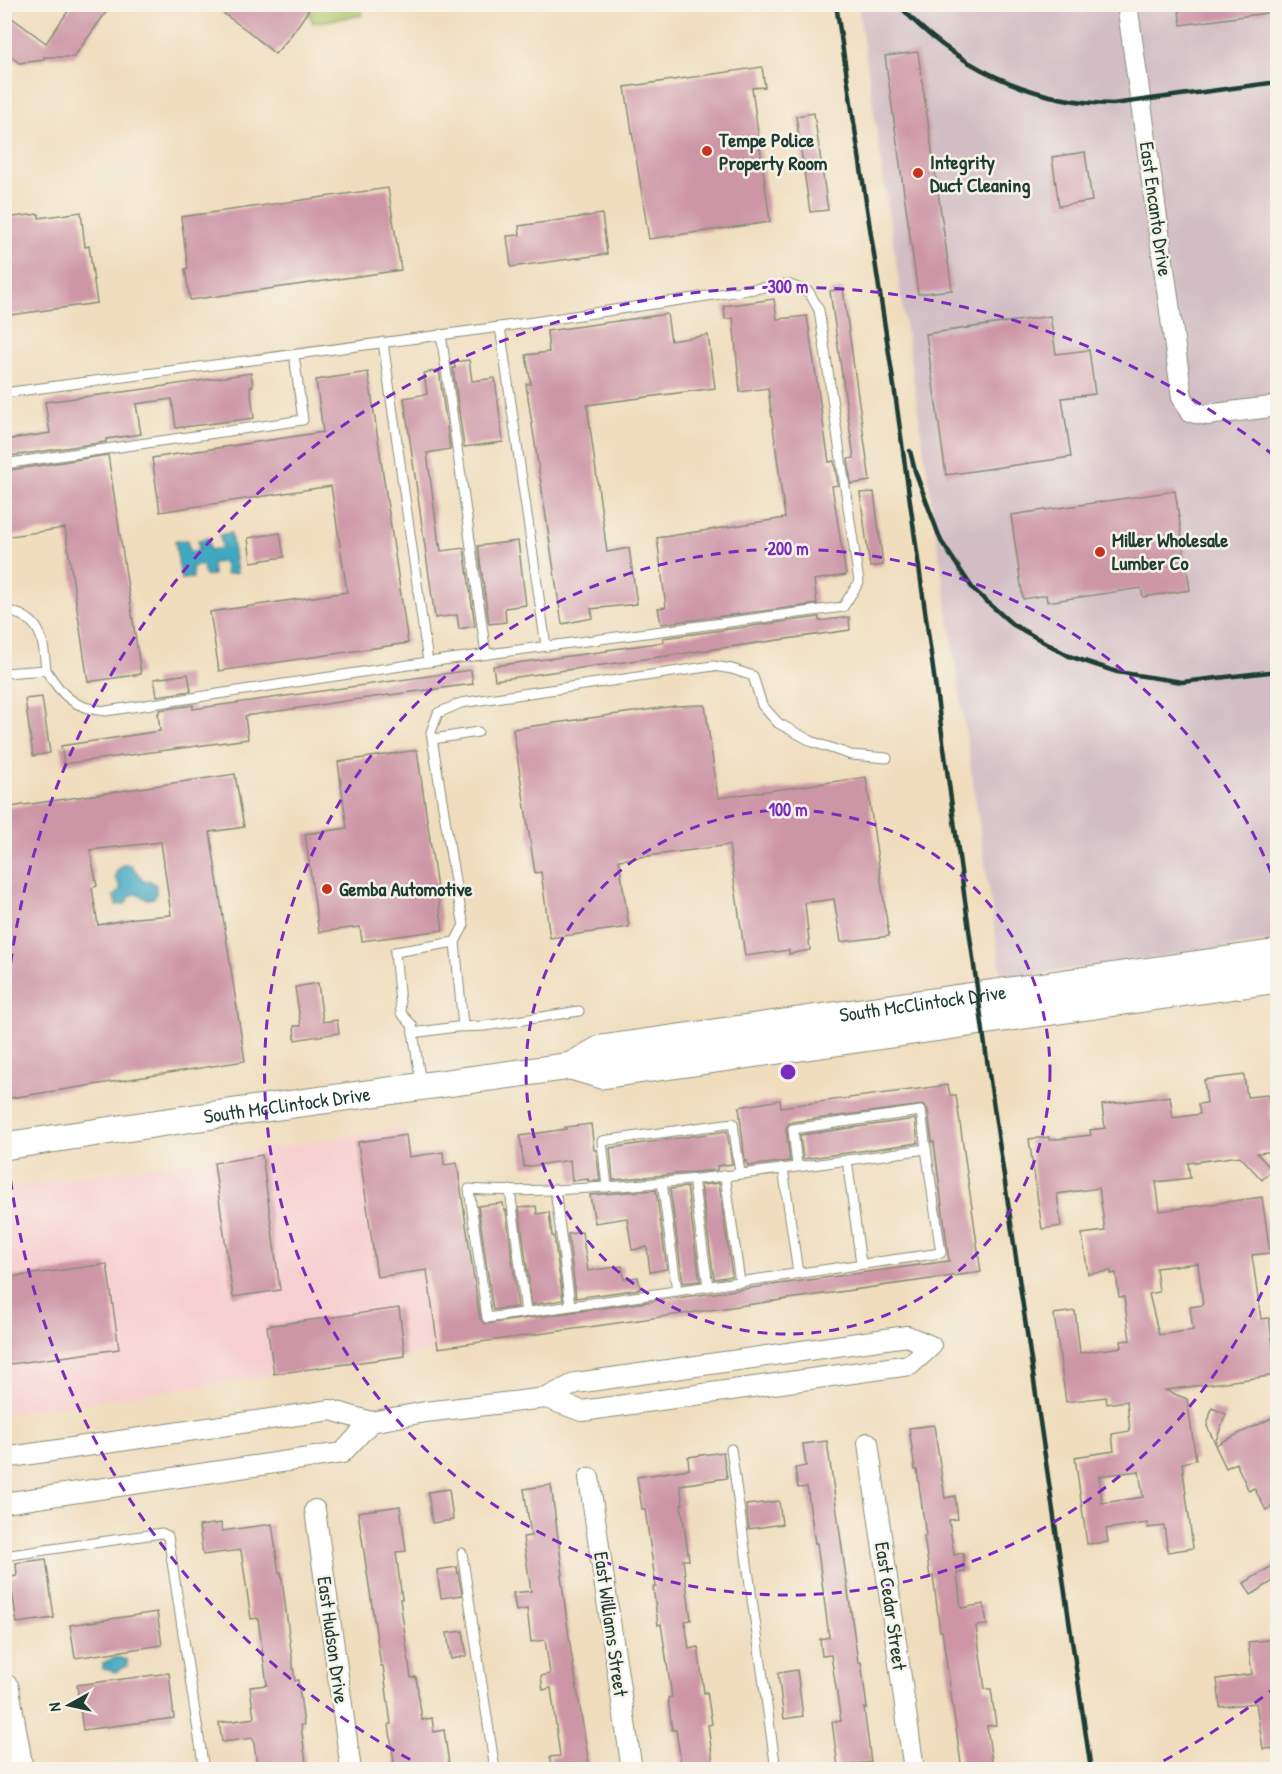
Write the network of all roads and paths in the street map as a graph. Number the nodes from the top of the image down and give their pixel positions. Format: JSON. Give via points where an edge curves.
{"nodes":[{"id":1,"x":1127,"y":4,"type":"edge"},
{"id":2,"x":500,"y":327,"type":"junction"},
{"id":3,"x":441,"y":334,"type":"junction"},
{"id":4,"x":383,"y":342,"type":"junction"},
{"id":5,"x":294,"y":355,"type":"junction"},
{"id":6,"x":4,"y":393,"type":"edge"},
{"id":7,"x":1278,"y":406,"type":"edge"},
{"id":8,"x":4,"y":464,"type":"edge"},
{"id":9,"x":4,"y":610,"type":"edge"},
{"id":10,"x":546,"y":646,"type":"junction"},
{"id":11,"x":486,"y":654,"type":"junction"},
{"id":12,"x":428,"y":662,"type":"junction"},
{"id":13,"x":46,"y":670,"type":"junction"},
{"id":14,"x":4,"y":673,"type":"edge"},
{"id":15,"x":478,"y":732,"type":"dead end"},
{"id":16,"x":432,"y":739,"type":"junction"},
{"id":17,"x":886,"y":758,"type":"dead end"},
{"id":18,"x":455,"y":942,"type":"junction"},
{"id":19,"x":1278,"y":953,"type":"edge"},
{"id":20,"x":1278,"y":979,"type":"edge"},
{"id":21,"x":579,"y":1011,"type":"dead end"},
{"id":22,"x":463,"y":1026,"type":"junction"},
{"id":23,"x":413,"y":1033,"type":"junction"},
{"id":24,"x":571,"y":1066,"type":"junction"},
{"id":25,"x":421,"y":1086,"type":"junction"},
{"id":26,"x":4,"y":1146,"type":"edge"},
{"id":27,"x":926,"y":1149,"type":"junction"},
{"id":28,"x":848,"y":1160,"type":"junction"},
{"id":29,"x":797,"y":1166,"type":"junction"},
{"id":30,"x":783,"y":1168,"type":"junction"},
{"id":31,"x":740,"y":1173,"type":"junction"},
{"id":32,"x":725,"y":1175,"type":"junction"},
{"id":33,"x":693,"y":1179,"type":"junction"},
{"id":34,"x":662,"y":1182,"type":"junction"},
{"id":35,"x":608,"y":1187,"type":"junction"},
{"id":36,"x":555,"y":1189,"type":"junction"},
{"id":37,"x":510,"y":1190,"type":"junction"},
{"id":38,"x":861,"y":1264,"type":"junction"},
{"id":39,"x":798,"y":1274,"type":"junction"},
{"id":40,"x":740,"y":1282,"type":"junction"},
{"id":41,"x":708,"y":1286,"type":"junction"},
{"id":42,"x":677,"y":1291,"type":"junction"},
{"id":43,"x":570,"y":1305,"type":"junction"},
{"id":44,"x":526,"y":1312,"type":"junction"},
{"id":45,"x":546,"y":1398,"type":"junction"},
{"id":46,"x":371,"y":1422,"type":"junction"},
{"id":47,"x":868,"y":1443,"type":"dead end"},
{"id":48,"x":731,"y":1449,"type":"dead end"},
{"id":49,"x":4,"y":1458,"type":"edge"},
{"id":50,"x":589,"y":1478,"type":"dead end"},
{"id":51,"x":4,"y":1503,"type":"edge"},
{"id":52,"x":315,"y":1510,"type":"dead end"},
{"id":53,"x":462,"y":1553,"type":"dead end"},
{"id":54,"x":4,"y":1556,"type":"edge"},
{"id":55,"x":4,"y":1689,"type":"edge"},
{"id":56,"x":18,"y":1770,"type":"edge"},
{"id":57,"x":204,"y":1770,"type":"edge"},
{"id":58,"x":351,"y":1770,"type":"edge"},
{"id":59,"x":495,"y":1770,"type":"edge"},
{"id":60,"x":632,"y":1770,"type":"edge"},
{"id":61,"x":776,"y":1770,"type":"edge"},
{"id":62,"x":914,"y":1770,"type":"edge"}],
"edges":[{"from":1,"to":7,"type":"street","name":"East Encanto Drive","via":[[1182,397],[1190,412],[1207,415]]},
{"from":2,"to":3,"type":"lane"},
{"from":2,"to":10,"type":"lane"},
{"from":2,"to":10,"type":"lane","via":[[787,284],[809,292],[819,310],[859,582],[843,607]]},
{"from":3,"to":4,"type":"lane"},
{"from":3,"to":11,"type":"lane"},
{"from":4,"to":5,"type":"lane"},
{"from":4,"to":12,"type":"lane"},
{"from":5,"to":6,"type":"lane"},
{"from":5,"to":8,"type":"lane","via":[[303,420]]},
{"from":9,"to":13,"type":"lane","via":[[22,615],[35,625],[43,639]]},
{"from":10,"to":11,"type":"lane"},
{"from":11,"to":12,"type":"lane"},
{"from":12,"to":13,"type":"lane","via":[[106,711],[89,710],[71,701]]},
{"from":13,"to":14,"type":"lane"},
{"from":15,"to":16,"type":"lane"},
{"from":16,"to":17,"type":"lane","via":[[438,713],[461,703],[713,666],[753,676],[762,705],[778,723],[813,742],[851,755]]},
{"from":16,"to":18,"type":"lane","via":[[464,925]]},
{"from":18,"to":22,"type":"lane"},
{"from":18,"to":23,"type":"lane","via":[[395,952],[401,1013],[412,1025]]},
{"from":19,"to":24,"type":"main road","name":"South McClintock Drive","via":[[601,1049]]},
{"from":20,"to":24,"type":"main road","name":"South McClintock Drive","via":[[602,1076]]},
{"from":21,"to":22,"type":"lane"},
{"from":22,"to":23,"type":"lane"},
{"from":23,"to":25,"type":"lane"},
{"from":24,"to":25,"type":"main road","name":"South McClintock Drive"},
{"from":25,"to":26,"type":"main road","name":"South McClintock Drive"},
{"from":27,"to":28,"type":"lane"},
{"from":27,"to":29,"type":"lane","via":[[921,1111],[793,1129]]},
{"from":27,"to":38,"type":"lane","via":[[941,1253]]},
{"from":28,"to":29,"type":"lane"},
{"from":28,"to":38,"type":"lane"},
{"from":29,"to":30,"type":"lane"},
{"from":30,"to":31,"type":"lane"},
{"from":30,"to":39,"type":"lane"},
{"from":31,"to":32,"type":"lane"},
{"from":31,"to":35,"type":"lane","via":[[733,1123],[602,1141]]},
{"from":32,"to":33,"type":"lane"},
{"from":32,"to":40,"type":"lane"},
{"from":33,"to":34,"type":"lane"},
{"from":33,"to":41,"type":"lane"},
{"from":34,"to":35,"type":"lane"},
{"from":34,"to":42,"type":"lane"},
{"from":35,"to":36,"type":"lane"},
{"from":36,"to":37,"type":"lane"},
{"from":36,"to":43,"type":"lane"},
{"from":37,"to":44,"type":"lane"},
{"from":37,"to":44,"type":"lane","via":[[470,1189],[488,1317]]},
{"from":38,"to":39,"type":"lane"},
{"from":39,"to":40,"type":"lane"},
{"from":40,"to":41,"type":"lane"},
{"from":41,"to":42,"type":"lane"},
{"from":42,"to":43,"type":"lane"},
{"from":43,"to":44,"type":"lane"},
{"from":45,"to":45,"type":"street","via":[[582,1411],[910,1365],[931,1346],[907,1336],[576,1383]]},
{"from":45,"to":46,"type":"street"},
{"from":46,"to":49,"type":"street","via":[[331,1410]]},
{"from":46,"to":51,"type":"street","via":[[342,1453]]},
{"from":47,"to":62,"type":"street","name":"East Cedar Street"},
{"from":48,"to":61,"type":"lane"},
{"from":50,"to":60,"type":"street","name":"East Williams Street"},
{"from":52,"to":58,"type":"street","name":"East Hudson Drive"},
{"from":53,"to":59,"type":"lane"},
{"from":54,"to":57,"type":"lane","via":[[162,1533],[168,1536]]},
{"from":55,"to":56,"type":"main road"}]}
